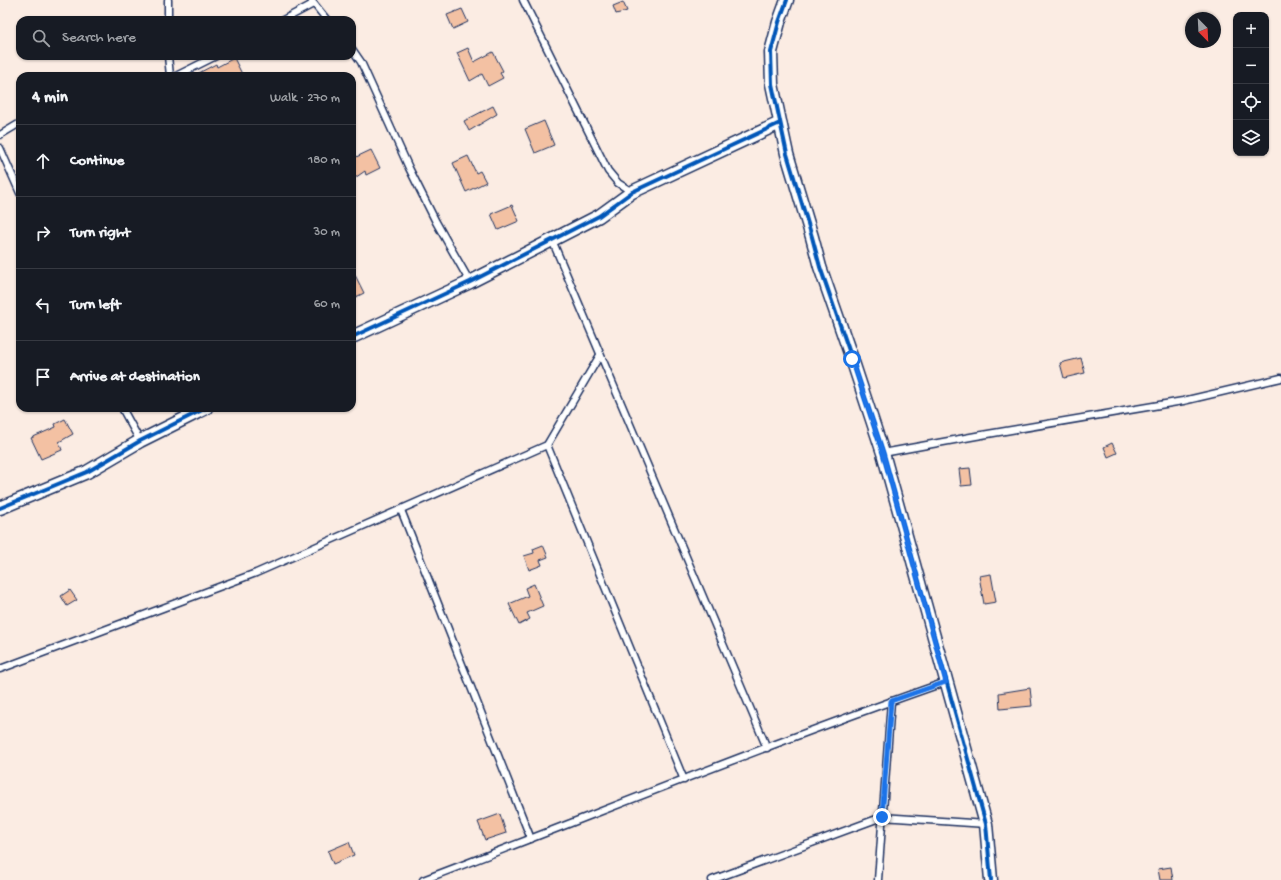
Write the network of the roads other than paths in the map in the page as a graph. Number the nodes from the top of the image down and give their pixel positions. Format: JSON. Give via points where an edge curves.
{"nodes":[{"id":1,"x":168,"y":0,"type":"edge"},
{"id":2,"x":523,"y":0,"type":"edge"},
{"id":3,"x":787,"y":0,"type":"edge"},
{"id":4,"x":312,"y":2,"type":"edge"},
{"id":5,"x":168,"y":16,"type":"edge"},
{"id":6,"x":289,"y":16,"type":"edge"},
{"id":7,"x":324,"y":16,"type":"edge"},
{"id":8,"x":356,"y":55,"type":"edge"},
{"id":9,"x":168,"y":60,"type":"edge"},
{"id":10,"x":208,"y":60,"type":"edge"},
{"id":11,"x":170,"y":72,"type":"edge"},
{"id":12,"x":184,"y":72,"type":"edge"},
{"id":13,"x":780,"y":123,"type":"junction"},
{"id":14,"x":16,"y":125,"type":"edge"},
{"id":15,"x":0,"y":135,"type":"edge"},
{"id":16,"x":0,"y":148,"type":"edge"},
{"id":17,"x":16,"y":184,"type":"edge"},
{"id":18,"x":632,"y":192,"type":"junction"},
{"id":19,"x":552,"y":240,"type":"junction"},
{"id":20,"x":470,"y":282,"type":"junction"},
{"id":21,"x":356,"y":334,"type":"edge"},
{"id":22,"x":600,"y":355,"type":"junction"},
{"id":23,"x":1281,"y":378,"type":"edge"},
{"id":24,"x":124,"y":412,"type":"edge"},
{"id":25,"x":198,"y":412,"type":"edge"},
{"id":26,"x":140,"y":441,"type":"junction"},
{"id":27,"x":547,"y":445,"type":"junction"},
{"id":28,"x":883,"y":453,"type":"junction"},
{"id":29,"x":0,"y":508,"type":"edge"},
{"id":30,"x":401,"y":510,"type":"junction"},
{"id":31,"x":0,"y":669,"type":"edge"},
{"id":32,"x":946,"y":682,"type":"junction"},
{"id":33,"x":891,"y":701,"type":"junction"},
{"id":34,"x":767,"y":748,"type":"junction"},
{"id":35,"x":684,"y":780,"type":"junction"},
{"id":36,"x":882,"y":817,"type":"junction"},
{"id":37,"x":986,"y":824,"type":"junction"},
{"id":38,"x":531,"y":839,"type":"junction"},
{"id":39,"x":423,"y":880,"type":"edge"},
{"id":40,"x":712,"y":880,"type":"edge"},
{"id":41,"x":878,"y":880,"type":"edge"},
{"id":42,"x":991,"y":880,"type":"edge"}],
"edges":[{"from":1,"to":5,"type":"lane"},
{"from":2,"to":18,"type":"lane","via":[[608,171],[618,183]]},
{"from":3,"to":13,"type":"street","via":[[771,52],[772,84]]},
{"from":4,"to":6,"type":"lane"},
{"from":4,"to":7,"type":"lane"},
{"from":8,"to":20,"type":"lane","via":[[436,222]]},
{"from":9,"to":11,"type":"lane"},
{"from":10,"to":12,"type":"lane"},
{"from":13,"to":18,"type":"street"},
{"from":13,"to":28,"type":"street","via":[[786,154],[820,267]]},
{"from":14,"to":15,"type":"lane"},
{"from":16,"to":17,"type":"lane"},
{"from":18,"to":19,"type":"street","via":[[599,216]]},
{"from":19,"to":20,"type":"street"},
{"from":19,"to":22,"type":"lane"},
{"from":20,"to":21,"type":"street"},
{"from":22,"to":27,"type":"lane"},
{"from":22,"to":34,"type":"lane"},
{"from":23,"to":28,"type":"lane","via":[[1183,401]]},
{"from":24,"to":26,"type":"lane"},
{"from":25,"to":26,"type":"street"},
{"from":26,"to":29,"type":"street","via":[[87,472]]},
{"from":27,"to":30,"type":"lane"},
{"from":27,"to":35,"type":"lane"},
{"from":28,"to":32,"type":"street"},
{"from":30,"to":31,"type":"lane","via":[[256,573]]},
{"from":30,"to":38,"type":"lane"},
{"from":32,"to":33,"type":"lane"},
{"from":32,"to":37,"type":"street"},
{"from":33,"to":34,"type":"lane"},
{"from":33,"to":36,"type":"lane"},
{"from":34,"to":35,"type":"lane"},
{"from":35,"to":38,"type":"lane"},
{"from":36,"to":37,"type":"lane"},
{"from":36,"to":40,"type":"lane"},
{"from":36,"to":41,"type":"lane"},
{"from":37,"to":42,"type":"street"},
{"from":38,"to":39,"type":"lane"}]}
